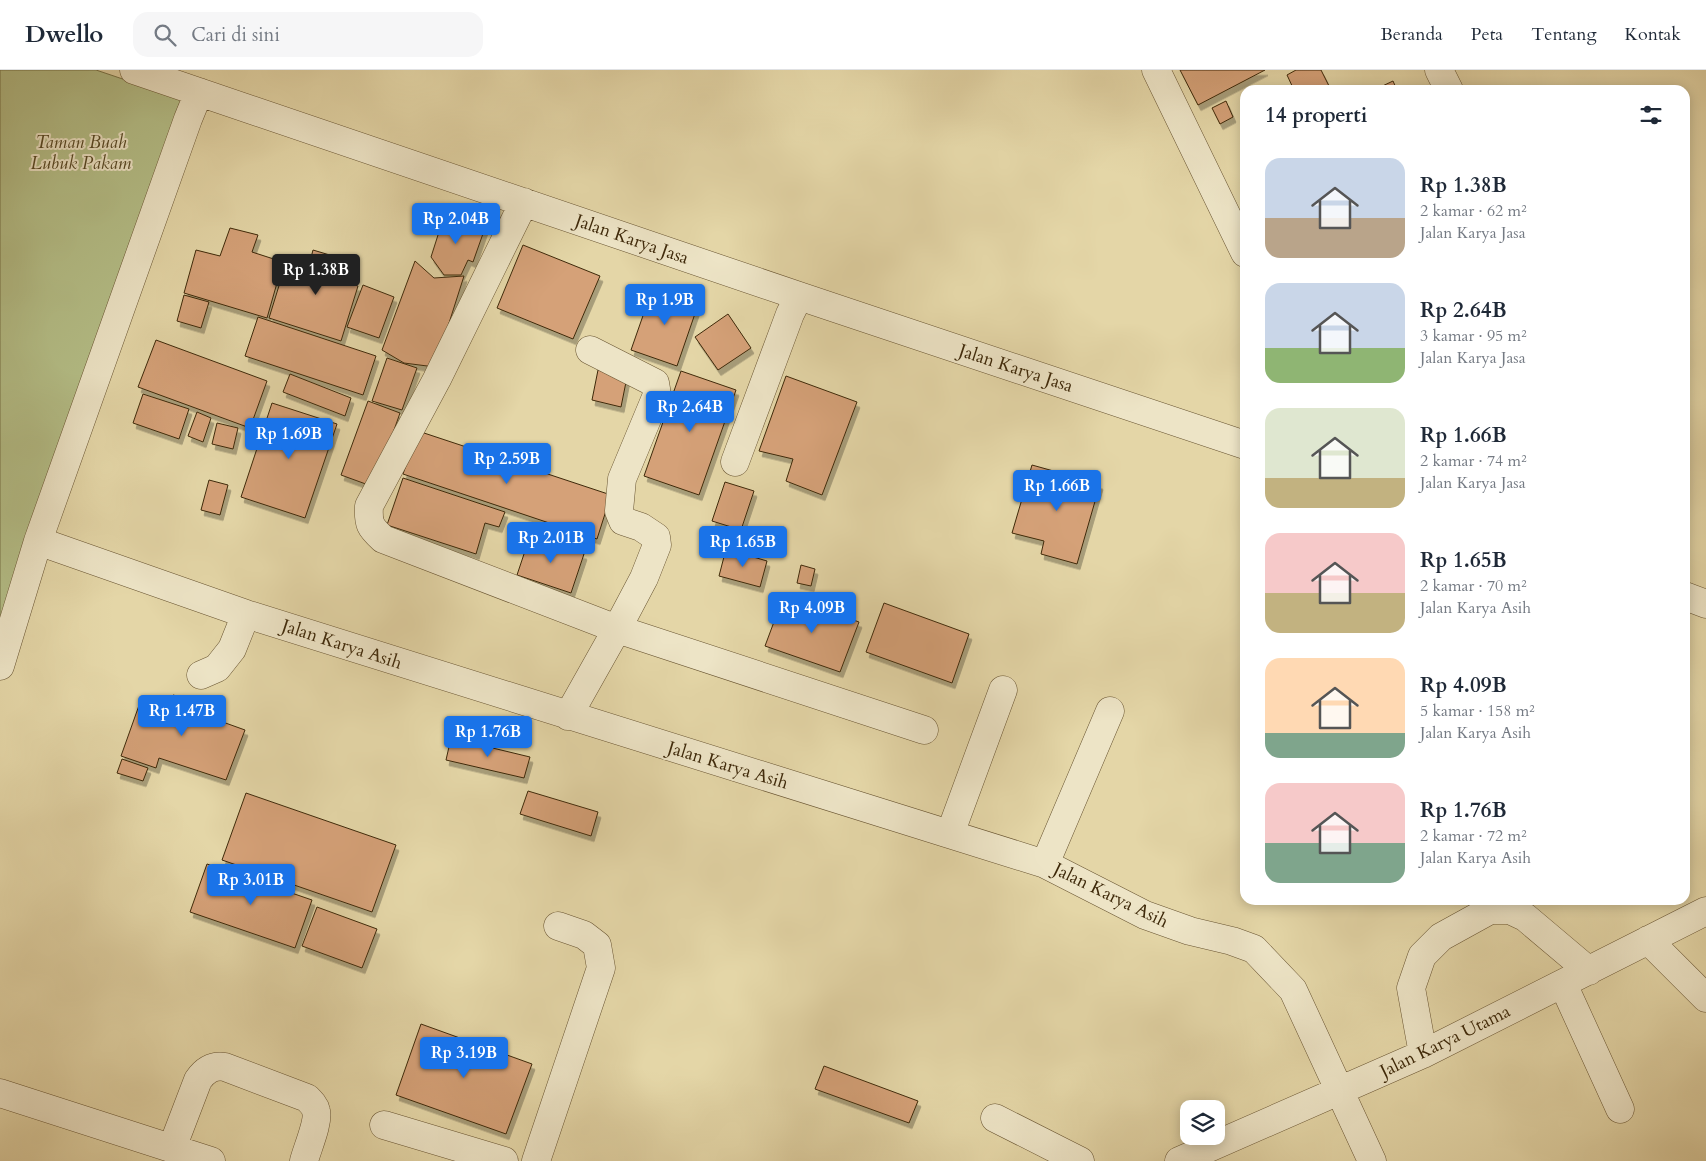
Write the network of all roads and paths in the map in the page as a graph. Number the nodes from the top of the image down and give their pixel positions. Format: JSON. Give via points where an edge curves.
{"nodes":[{"id":1,"x":134,"y":70,"type":"edge"},
{"id":2,"x":1156,"y":70,"type":"edge"},
{"id":3,"x":1439,"y":70,"type":"edge"},
{"id":4,"x":1446,"y":85,"type":"edge"},
{"id":5,"x":199,"y":92,"type":"junction"},
{"id":6,"x":524,"y":202,"type":"junction"},
{"id":7,"x":1240,"y":242,"type":"edge"},
{"id":8,"x":799,"y":296,"type":"junction"},
{"id":9,"x":590,"y":350,"type":"dead end"},
{"id":10,"x":1240,"y":443,"type":"edge"},
{"id":11,"x":735,"y":462,"type":"dead end"},
{"id":12,"x":38,"y":540,"type":"junction"},
{"id":13,"x":1690,"y":598,"type":"edge"},
{"id":14,"x":1706,"y":604,"type":"edge"},
{"id":15,"x":246,"y":614,"type":"junction"},
{"id":16,"x":617,"y":629,"type":"junction"},
{"id":17,"x":0,"y":666,"type":"edge"},
{"id":18,"x":201,"y":675,"type":"dead end"},
{"id":19,"x":1003,"y":690,"type":"dead end"},
{"id":20,"x":1110,"y":711,"type":"dead end"},
{"id":21,"x":568,"y":716,"type":"junction"},
{"id":22,"x":924,"y":730,"type":"dead end"},
{"id":23,"x":950,"y":834,"type":"junction"},
{"id":24,"x":1045,"y":864,"type":"junction"},
{"id":25,"x":1507,"y":905,"type":"edge"},
{"id":26,"x":1706,"y":911,"type":"edge"},
{"id":27,"x":558,"y":926,"type":"dead end"},
{"id":28,"x":1648,"y":940,"type":"junction"},
{"id":29,"x":1590,"y":971,"type":"junction"},
{"id":30,"x":1563,"y":984,"type":"junction"},
{"id":31,"x":1706,"y":998,"type":"edge"},
{"id":32,"x":1423,"y":1054,"type":"junction"},
{"id":33,"x":1339,"y":1091,"type":"junction"},
{"id":34,"x":0,"y":1093,"type":"edge"},
{"id":35,"x":1620,"y":1108,"type":"dead end"},
{"id":36,"x":995,"y":1118,"type":"dead end"},
{"id":37,"x":384,"y":1125,"type":"dead end"},
{"id":38,"x":164,"y":1152,"type":"edge"},
{"id":39,"x":211,"y":1161,"type":"edge"},
{"id":40,"x":304,"y":1161,"type":"edge"},
{"id":41,"x":504,"y":1161,"type":"edge"},
{"id":42,"x":536,"y":1161,"type":"edge"},
{"id":43,"x":1080,"y":1161,"type":"edge"},
{"id":44,"x":1179,"y":1161,"type":"edge"},
{"id":45,"x":1372,"y":1161,"type":"edge"}],
"edges":[{"from":1,"to":5,"type":"street","name":"Jalan Karya Jasa"},
{"from":2,"to":7,"type":"street"},
{"from":3,"to":4,"type":"street"},
{"from":5,"to":6,"type":"street","name":"Jalan Karya Jasa"},
{"from":5,"to":12,"type":"street"},
{"from":6,"to":8,"type":"street","name":"Jalan Karya Jasa"},
{"from":6,"to":16,"type":"street","via":[[437,379],[369,506],[368,521],[383,539]]},
{"from":8,"to":10,"type":"street","name":"Jalan Karya Jasa"},
{"from":8,"to":11,"type":"street"},
{"from":9,"to":16,"type":"street","via":[[655,383],[657,395],[622,480],[618,511],[623,521],[656,537],[657,545]]},
{"from":12,"to":15,"type":"street","name":"Jalan Karya Asih"},
{"from":12,"to":17,"type":"street"},
{"from":13,"to":14,"type":"street"},
{"from":15,"to":18,"type":"street","via":[[232,650],[217,668]]},
{"from":15,"to":21,"type":"street","name":"Jalan Karya Asih"},
{"from":16,"to":21,"type":"street"},
{"from":16,"to":22,"type":"street"},
{"from":19,"to":23,"type":"street"},
{"from":20,"to":24,"type":"street"},
{"from":21,"to":23,"type":"street","name":"Jalan Karya Asih"},
{"from":23,"to":24,"type":"street","name":"Jalan Karya Asih"},
{"from":24,"to":33,"type":"street","name":"Jalan Karya Asih","via":[[1145,915],[1254,949],[1293,990]]},
{"from":25,"to":29,"type":"street","via":[[1525,916]]},
{"from":25,"to":32,"type":"street","via":[[1490,910],[1441,937],[1422,956],[1411,988]]},
{"from":26,"to":28,"type":"street","name":"Jalan Karya Utama"},
{"from":27,"to":42,"type":"street","via":[[584,935],[597,945],[601,968]]},
{"from":28,"to":29,"type":"street","name":"Jalan Karya Utama"},
{"from":28,"to":31,"type":"street"},
{"from":29,"to":30,"type":"street","name":"Jalan Karya Utama"},
{"from":30,"to":32,"type":"street","name":"Jalan Karya Utama"},
{"from":30,"to":35,"type":"street"},
{"from":32,"to":33,"type":"street","name":"Jalan Karya Utama"},
{"from":33,"to":44,"type":"street","name":"Jalan Karya Utama"},
{"from":33,"to":45,"type":"street","name":"Jalan Karya Asih"},
{"from":34,"to":38,"type":"street"},
{"from":36,"to":43,"type":"street"},
{"from":37,"to":41,"type":"street"},
{"from":38,"to":39,"type":"street"},
{"from":38,"to":40,"type":"street","via":[[198,1080],[203,1073],[218,1066],[307,1098],[316,1111],[316,1118]]}]}
